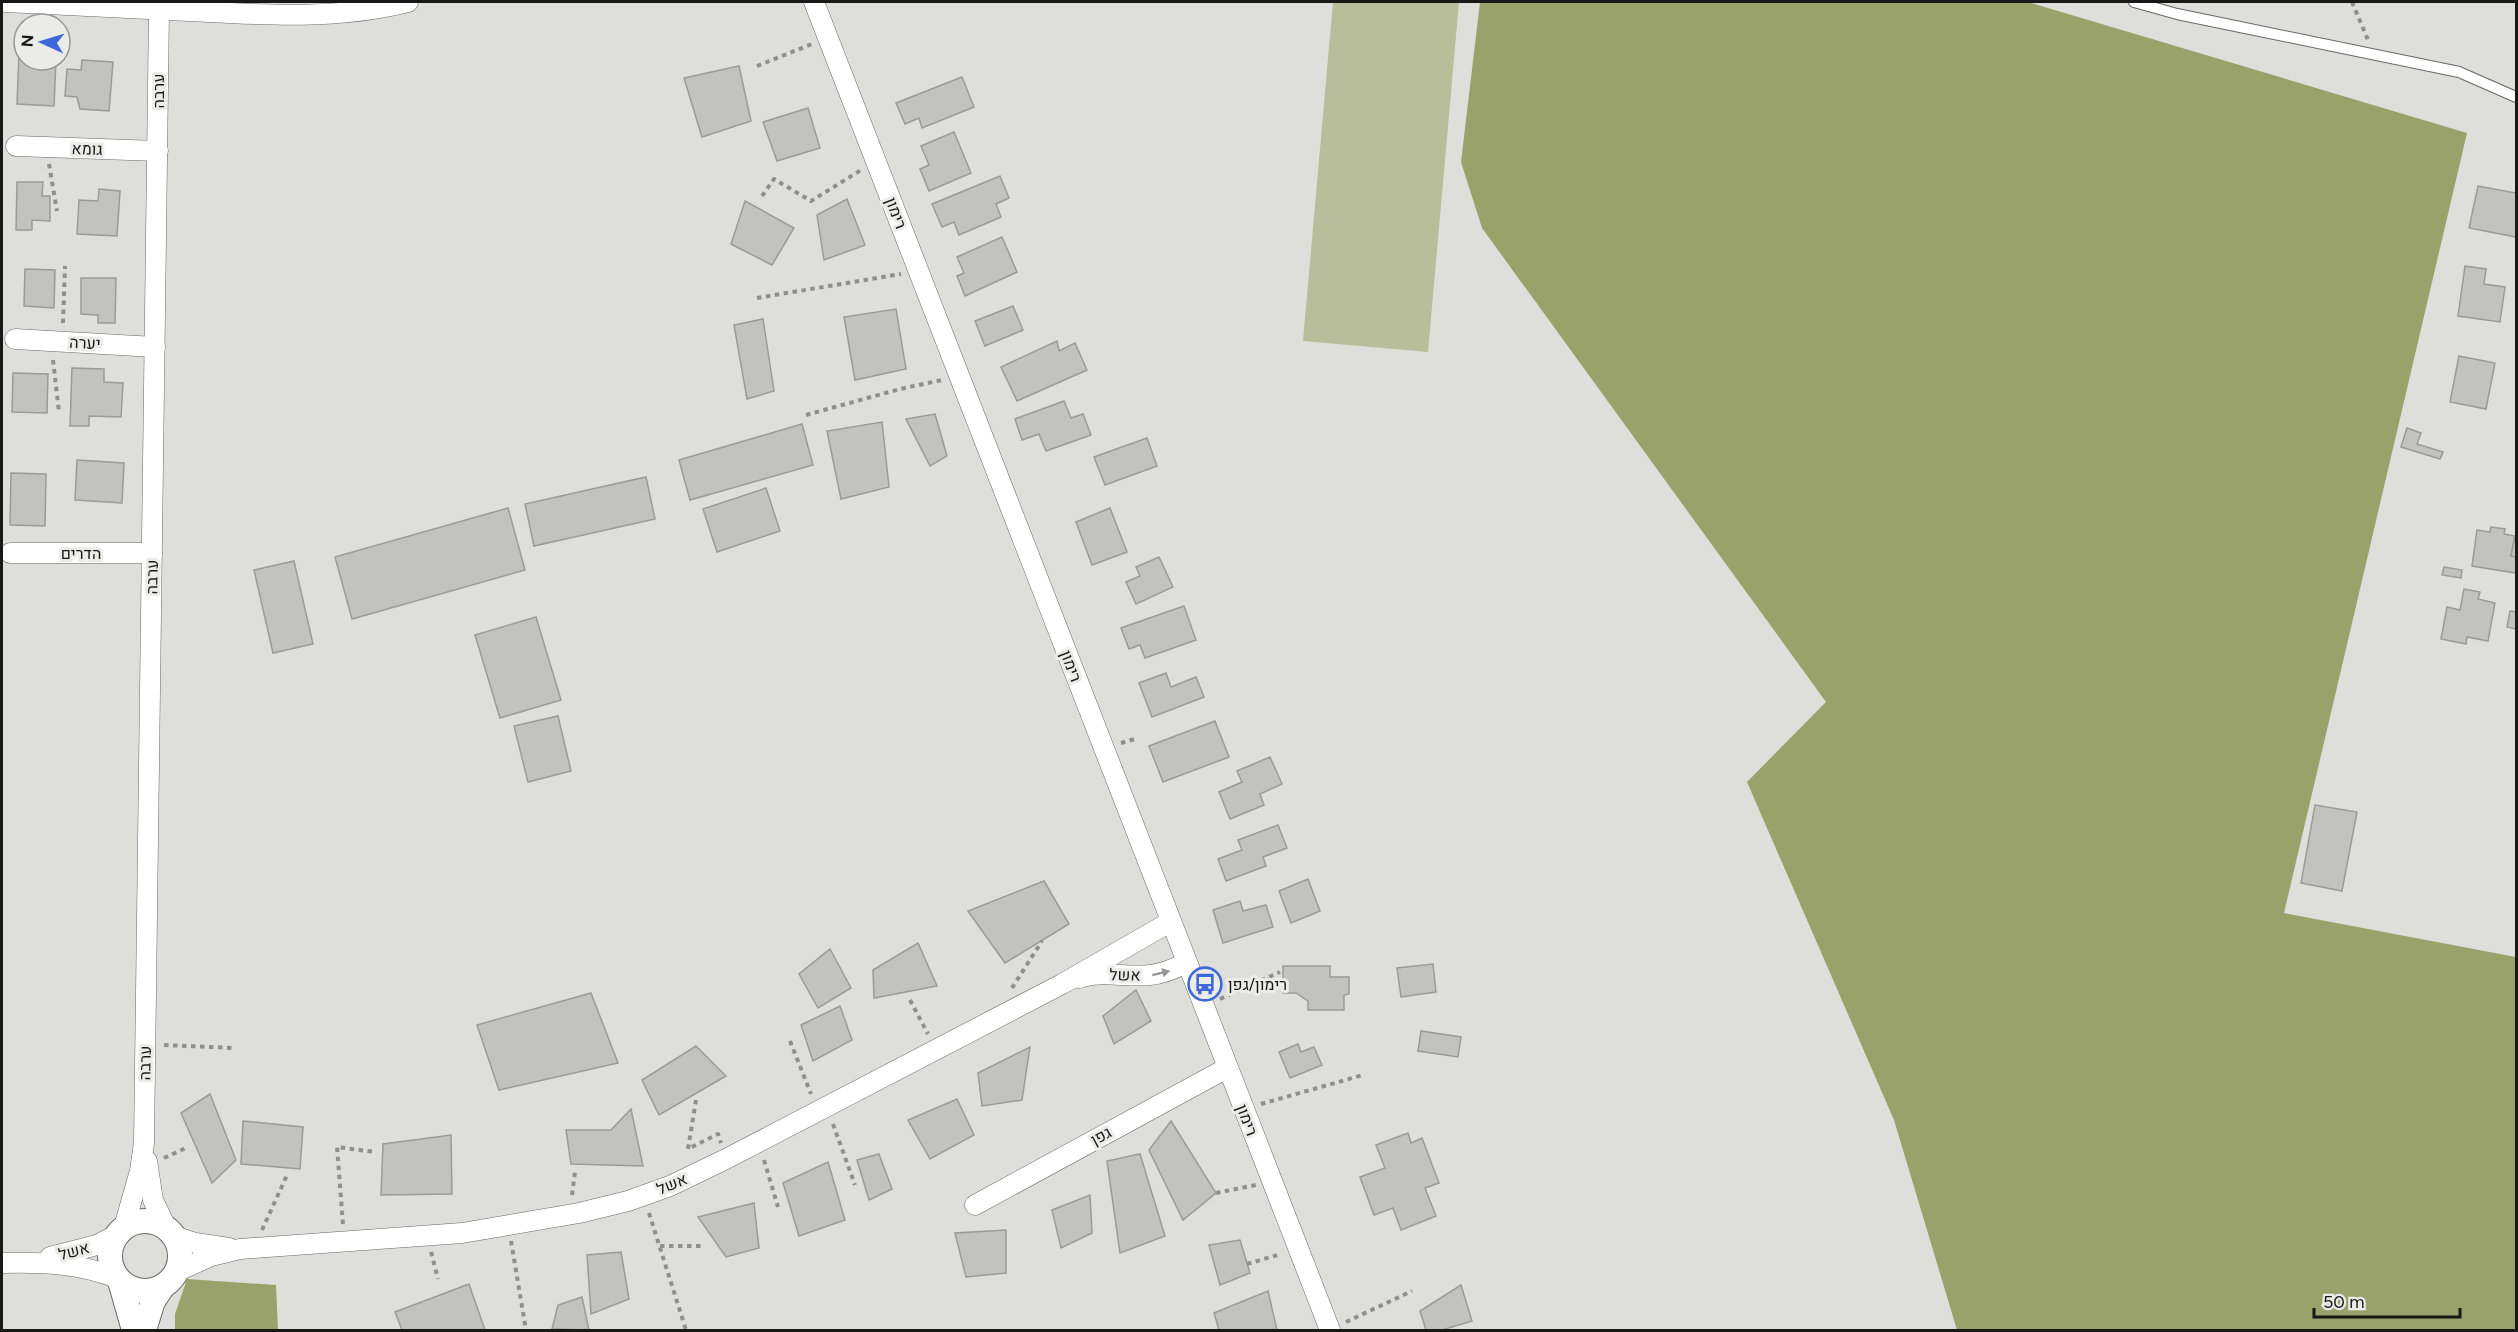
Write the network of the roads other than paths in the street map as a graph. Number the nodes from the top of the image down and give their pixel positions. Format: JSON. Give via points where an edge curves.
{"nodes":[{"id":1,"x":6,"y":2,"type":"edge"},
{"id":2,"x":408,"y":2,"type":"edge"},
{"id":3,"x":814,"y":2,"type":"edge"},
{"id":4,"x":2134,"y":2,"type":"edge"},
{"id":5,"x":159,"y":10,"type":"junction"},
{"id":6,"x":2517,"y":97,"type":"edge"},
{"id":7,"x":16,"y":146,"type":"dead end"},
{"id":8,"x":158,"y":151,"type":"junction"},
{"id":9,"x":15,"y":339,"type":"dead end"},
{"id":10,"x":155,"y":347,"type":"junction"},
{"id":11,"x":10,"y":553,"type":"dead end"},
{"id":12,"x":152,"y":553,"type":"junction"},
{"id":13,"x":1170,"y":922,"type":"junction"},
{"id":14,"x":1186,"y":963,"type":"junction"},
{"id":15,"x":1062,"y":984,"type":"junction"},
{"id":16,"x":1227,"y":1068,"type":"junction"},
{"id":17,"x":144,"y":1143,"type":"junction"},
{"id":18,"x":975,"y":1205,"type":"dead end"},
{"id":19,"x":120,"y":1231,"type":"junction"},
{"id":20,"x":170,"y":1232,"type":"junction"},
{"id":21,"x":247,"y":1249,"type":"junction"},
{"id":22,"x":30,"y":1262,"type":"junction"},
{"id":23,"x":2,"y":1263,"type":"edge"},
{"id":24,"x":119,"y":1279,"type":"junction"},
{"id":25,"x":170,"y":1279,"type":"junction"},
{"id":26,"x":134,"y":1330,"type":"edge"},
{"id":27,"x":144,"y":1330,"type":"edge"},
{"id":28,"x":1329,"y":1330,"type":"edge"}],
"edges":[{"from":1,"to":5,"type":"street"},
{"from":2,"to":5,"type":"street","via":[[324,15]]},
{"from":3,"to":13,"type":"street","name":"רימון"},
{"from":4,"to":6,"type":"lane","via":[[2458,72]]},
{"from":5,"to":8,"type":"street","name":"ערבה"},
{"from":7,"to":8,"type":"street","name":"גומא"},
{"from":8,"to":10,"type":"street","name":"ערבה"},
{"from":9,"to":10,"type":"street","name":"יערה"},
{"from":10,"to":12,"type":"street","name":"ערבה"},
{"from":11,"to":12,"type":"street","name":"הדרים"},
{"from":12,"to":17,"type":"street","name":"ערבה"},
{"from":13,"to":14,"type":"street","name":"רימון"},
{"from":13,"to":15,"type":"street","name":"אשל"},
{"from":15,"to":14,"type":"street","name":"אשל","one_way":true,"via":[[1083,976],[1148,976]]},
{"from":14,"to":16,"type":"street","name":"רימון"},
{"from":15,"to":21,"type":"street","name":"אשל","via":[[758,1143],[643,1196],[509,1226]]},
{"from":16,"to":18,"type":"street","name":"גפן"},
{"from":16,"to":28,"type":"street","name":"רימון"},
{"from":17,"to":19,"type":"street","name":"ערבה","via":[[140,1171]]},
{"from":17,"to":20,"type":"street","name":"ערבה","via":[[153,1200]]},
{"from":19,"to":20,"type":"street","via":[[145,1220]]},
{"from":19,"to":22,"type":"street","name":"אשל","via":[[97,1245]]},
{"from":19,"to":24,"type":"street","via":[[111,1246],[110,1257]]},
{"from":20,"to":21,"type":"street","name":"אשל","via":[[220,1248]]},
{"from":20,"to":25,"type":"street","via":[[180,1253]]},
{"from":21,"to":25,"type":"street","name":"אשל","via":[[211,1256]]},
{"from":22,"to":23,"type":"street","name":"אשל"},
{"from":22,"to":24,"type":"street","name":"אשל","via":[[69,1264]]},
{"from":24,"to":25,"type":"street","via":[[145,1291]]},
{"from":24,"to":26,"type":"street"},
{"from":25,"to":27,"type":"street","via":[[153,1301]]}]}
